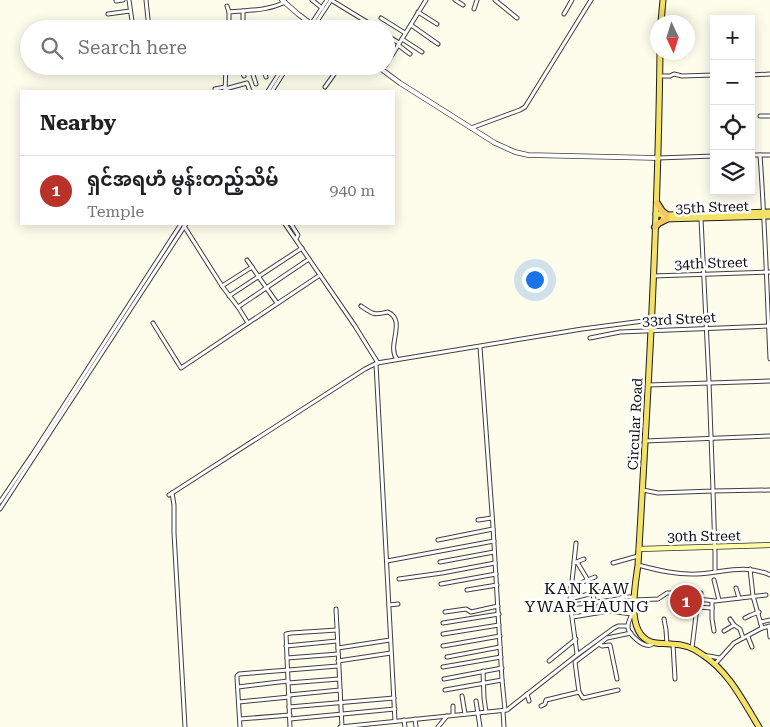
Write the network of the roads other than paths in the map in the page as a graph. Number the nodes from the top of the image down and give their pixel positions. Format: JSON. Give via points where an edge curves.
{"nodes":[{"id":1,"x":123,"y":0,"type":"edge"},
{"id":2,"x":129,"y":0,"type":"edge"},
{"id":3,"x":146,"y":0,"type":"edge"},
{"id":4,"x":312,"y":0,"type":"edge"},
{"id":5,"x":327,"y":0,"type":"edge"},
{"id":6,"x":331,"y":0,"type":"edge"},
{"id":7,"x":426,"y":0,"type":"edge"},
{"id":8,"x":455,"y":0,"type":"edge"},
{"id":9,"x":477,"y":0,"type":"edge"},
{"id":10,"x":495,"y":0,"type":"edge"},
{"id":11,"x":572,"y":0,"type":"edge"},
{"id":12,"x":591,"y":0,"type":"edge"},
{"id":13,"x":663,"y":0,"type":"edge"},
{"id":14,"x":116,"y":1,"type":"dead end"},
{"id":15,"x":284,"y":1,"type":"edge"},
{"id":16,"x":463,"y":5,"type":"dead end"},
{"id":17,"x":227,"y":6,"type":"dead end"},
{"id":18,"x":322,"y":8,"type":"junction"},
{"id":19,"x":474,"y":9,"type":"dead end"},
{"id":20,"x":130,"y":10,"type":"junction"},
{"id":21,"x":243,"y":11,"type":"junction"},
{"id":22,"x":229,"y":12,"type":"junction"},
{"id":23,"x":418,"y":12,"type":"junction"},
{"id":24,"x":108,"y":14,"type":"dead end"},
{"id":25,"x":564,"y":14,"type":"dead end"},
{"id":26,"x":662,"y":15,"type":"edge"},
{"id":27,"x":381,"y":18,"type":"dead end"},
{"id":28,"x":517,"y":18,"type":"dead end"},
{"id":29,"x":132,"y":20,"type":"edge"},
{"id":30,"x":148,"y":20,"type":"edge"},
{"id":31,"x":229,"y":20,"type":"edge"},
{"id":32,"x":243,"y":20,"type":"edge"},
{"id":33,"x":304,"y":20,"type":"edge"},
{"id":34,"x":316,"y":20,"type":"edge"},
{"id":35,"x":317,"y":20,"type":"edge"},
{"id":36,"x":364,"y":20,"type":"edge"},
{"id":37,"x":384,"y":20,"type":"edge"},
{"id":38,"x":437,"y":24,"type":"dead end"},
{"id":39,"x":410,"y":25,"type":"junction"},
{"id":40,"x":395,"y":27,"type":"edge"},
{"id":41,"x":405,"y":33,"type":"junction"},
{"id":42,"x":395,"y":40,"type":"edge"},
{"id":43,"x":400,"y":42,"type":"junction"},
{"id":44,"x":438,"y":44,"type":"dead end"},
{"id":45,"x":395,"y":50,"type":"edge"},
{"id":46,"x":422,"y":52,"type":"dead end"},
{"id":47,"x":410,"y":54,"type":"dead end"},
{"id":48,"x":660,"y":60,"type":"edge"},
{"id":49,"x":755,"y":74,"type":"edge"},
{"id":50,"x":770,"y":74,"type":"edge"},
{"id":51,"x":226,"y":75,"type":"edge"},
{"id":52,"x":253,"y":75,"type":"edge"},
{"id":53,"x":278,"y":75,"type":"edge"},
{"id":54,"x":282,"y":75,"type":"edge"},
{"id":55,"x":334,"y":75,"type":"edge"},
{"id":56,"x":392,"y":75,"type":"edge"},
{"id":57,"x":710,"y":75,"type":"edge"},
{"id":58,"x":660,"y":76,"type":"junction"},
{"id":59,"x":256,"y":84,"type":"dead end"},
{"id":60,"x":325,"y":87,"type":"dead end"},
{"id":61,"x":215,"y":89,"type":"dead end"},
{"id":62,"x":225,"y":89,"type":"edge"},
{"id":63,"x":250,"y":90,"type":"edge"},
{"id":64,"x":269,"y":90,"type":"edge"},
{"id":65,"x":273,"y":90,"type":"edge"},
{"id":66,"x":760,"y":116,"type":"dead end"},
{"id":67,"x":770,"y":116,"type":"edge"},
{"id":68,"x":472,"y":128,"type":"junction"},
{"id":69,"x":755,"y":155,"type":"edge"},
{"id":70,"x":760,"y":155,"type":"junction"},
{"id":71,"x":770,"y":155,"type":"edge"},
{"id":72,"x":710,"y":156,"type":"edge"},
{"id":73,"x":658,"y":158,"type":"junction"},
{"id":74,"x":657,"y":203,"type":"junction"},
{"id":75,"x":767,"y":214,"type":"edge"},
{"id":76,"x":655,"y":217,"type":"junction"},
{"id":77,"x":667,"y":217,"type":"junction"},
{"id":78,"x":690,"y":217,"type":"junction"},
{"id":79,"x":702,"y":219,"type":"junction"},
{"id":80,"x":184,"y":225,"type":"edge"},
{"id":81,"x":289,"y":225,"type":"edge"},
{"id":82,"x":655,"y":226,"type":"junction"},
{"id":83,"x":302,"y":247,"type":"junction"},
{"id":84,"x":309,"y":259,"type":"junction"},
{"id":85,"x":246,"y":260,"type":"dead end"},
{"id":86,"x":252,"y":267,"type":"junction"},
{"id":87,"x":768,"y":272,"type":"edge"},
{"id":88,"x":704,"y":274,"type":"junction"},
{"id":89,"x":320,"y":275,"type":"junction"},
{"id":90,"x":258,"y":276,"type":"junction"},
{"id":91,"x":653,"y":276,"type":"junction"},
{"id":92,"x":222,"y":286,"type":"junction"},
{"id":93,"x":266,"y":288,"type":"junction"},
{"id":94,"x":229,"y":296,"type":"junction"},
{"id":95,"x":277,"y":304,"type":"junction"},
{"id":96,"x":361,"y":306,"type":"dead end"},
{"id":97,"x":238,"y":307,"type":"junction"},
{"id":98,"x":651,"y":320,"type":"junction"},
{"id":99,"x":153,"y":323,"type":"dead end"},
{"id":100,"x":248,"y":323,"type":"junction"},
{"id":101,"x":769,"y":326,"type":"edge"},
{"id":102,"x":707,"y":328,"type":"junction"},
{"id":103,"x":651,"y":330,"type":"junction"},
{"id":104,"x":590,"y":338,"type":"dead end"},
{"id":105,"x":480,"y":347,"type":"junction"},
{"id":106,"x":770,"y":359,"type":"edge"},
{"id":107,"x":398,"y":360,"type":"junction"},
{"id":108,"x":378,"y":363,"type":"junction"},
{"id":109,"x":709,"y":382,"type":"junction"},
{"id":110,"x":770,"y":382,"type":"edge"},
{"id":111,"x":648,"y":385,"type":"junction"},
{"id":112,"x":770,"y":436,"type":"edge"},
{"id":113,"x":711,"y":438,"type":"junction"},
{"id":114,"x":645,"y":441,"type":"junction"},
{"id":115,"x":642,"y":490,"type":"junction"},
{"id":116,"x":770,"y":490,"type":"edge"},
{"id":117,"x":713,"y":491,"type":"junction"},
{"id":118,"x":0,"y":502,"type":"edge"},
{"id":119,"x":0,"y":509,"type":"edge"},
{"id":120,"x":492,"y":518,"type":"junction"},
{"id":121,"x":478,"y":520,"type":"dead end"},
{"id":122,"x":493,"y":529,"type":"junction"},
{"id":123,"x":438,"y":540,"type":"dead end"},
{"id":124,"x":494,"y":541,"type":"junction"},
{"id":125,"x":576,"y":544,"type":"dead end"},
{"id":126,"x":770,"y":545,"type":"edge"},
{"id":127,"x":715,"y":546,"type":"junction"},
{"id":128,"x":639,"y":549,"type":"junction"},
{"id":129,"x":494,"y":552,"type":"junction"},
{"id":130,"x":639,"y":555,"type":"junction"},
{"id":131,"x":584,"y":559,"type":"dead end"},
{"id":132,"x":387,"y":561,"type":"junction"},
{"id":133,"x":440,"y":562,"type":"dead end"},
{"id":134,"x":576,"y":562,"type":"junction"},
{"id":135,"x":495,"y":563,"type":"junction"},
{"id":136,"x":613,"y":563,"type":"dead end"},
{"id":137,"x":638,"y":565,"type":"junction"},
{"id":138,"x":750,"y":569,"type":"junction"},
{"id":139,"x":715,"y":572,"type":"junction"},
{"id":140,"x":496,"y":574,"type":"junction"},
{"id":141,"x":770,"y":575,"type":"edge"},
{"id":142,"x":595,"y":577,"type":"dead end"},
{"id":143,"x":399,"y":579,"type":"dead end"},
{"id":144,"x":588,"y":580,"type":"junction"},
{"id":145,"x":714,"y":580,"type":"dead end"},
{"id":146,"x":441,"y":584,"type":"dead end"},
{"id":147,"x":497,"y":585,"type":"junction"},
{"id":148,"x":571,"y":588,"type":"junction"},
{"id":149,"x":736,"y":588,"type":"dead end"},
{"id":150,"x":618,"y":589,"type":"dead end"},
{"id":151,"x":467,"y":590,"type":"dead end"},
{"id":152,"x":593,"y":593,"type":"junction"},
{"id":153,"x":701,"y":593,"type":"dead end"},
{"id":154,"x":766,"y":595,"type":"dead end"},
{"id":155,"x":754,"y":596,"type":"junction"},
{"id":156,"x":739,"y":598,"type":"junction"},
{"id":157,"x":570,"y":599,"type":"junction"},
{"id":158,"x":634,"y":599,"type":"junction"},
{"id":159,"x":719,"y":600,"type":"junction"},
{"id":160,"x":712,"y":601,"type":"junction"},
{"id":161,"x":594,"y":602,"type":"junction"},
{"id":162,"x":398,"y":604,"type":"dead end"},
{"id":163,"x":570,"y":604,"type":"junction"},
{"id":164,"x":389,"y":605,"type":"junction"},
{"id":165,"x":498,"y":606,"type":"junction"},
{"id":166,"x":697,"y":607,"type":"junction"},
{"id":167,"x":712,"y":608,"type":"junction"},
{"id":168,"x":336,"y":609,"type":"dead end"},
{"id":169,"x":445,"y":612,"type":"dead end"},
{"id":170,"x":633,"y":612,"type":"junction"},
{"id":171,"x":759,"y":612,"type":"junction"},
{"id":172,"x":596,"y":613,"type":"junction"},
{"id":173,"x":499,"y":614,"type":"junction"},
{"id":174,"x":573,"y":617,"type":"junction"},
{"id":175,"x":745,"y":618,"type":"dead end"},
{"id":176,"x":664,"y":619,"type":"dead end"},
{"id":177,"x":730,"y":619,"type":"dead end"},
{"id":178,"x":770,"y":620,"type":"edge"},
{"id":179,"x":761,"y":622,"type":"junction"},
{"id":180,"x":443,"y":623,"type":"dead end"},
{"id":181,"x":499,"y":625,"type":"junction"},
{"id":182,"x":734,"y":625,"type":"junction"},
{"id":183,"x":628,"y":626,"type":"junction"},
{"id":184,"x":769,"y":626,"type":"edge"},
{"id":185,"x":762,"y":628,"type":"junction"},
{"id":186,"x":337,"y":630,"type":"junction"},
{"id":187,"x":714,"y":631,"type":"dead end"},
{"id":188,"x":724,"y":631,"type":"dead end"},
{"id":189,"x":631,"y":633,"type":"junction"},
{"id":190,"x":443,"y":634,"type":"dead end"},
{"id":191,"x":500,"y":636,"type":"junction"},
{"id":192,"x":748,"y":637,"type":"junction"},
{"id":193,"x":770,"y":637,"type":"edge"},
{"id":194,"x":743,"y":638,"type":"junction"},
{"id":195,"x":576,"y":639,"type":"junction"},
{"id":196,"x":390,"y":640,"type":"junction"},
{"id":197,"x":337,"y":641,"type":"junction"},
{"id":198,"x":655,"y":643,"type":"junction"},
{"id":199,"x":599,"y":644,"type":"junction"},
{"id":200,"x":670,"y":644,"type":"junction"},
{"id":201,"x":286,"y":646,"type":"junction"},
{"id":202,"x":443,"y":646,"type":"dead end"},
{"id":203,"x":500,"y":647,"type":"junction"},
{"id":204,"x":752,"y":647,"type":"dead end"},
{"id":205,"x":338,"y":648,"type":"junction"},
{"id":206,"x":692,"y":648,"type":"junction"},
{"id":207,"x":391,"y":653,"type":"junction"},
{"id":208,"x":338,"y":654,"type":"junction"},
{"id":209,"x":577,"y":654,"type":"junction"},
{"id":210,"x":703,"y":655,"type":"junction"},
{"id":211,"x":447,"y":657,"type":"dead end"},
{"id":212,"x":501,"y":657,"type":"junction"},
{"id":213,"x":287,"y":658,"type":"junction"},
{"id":214,"x":720,"y":658,"type":"junction"},
{"id":215,"x":549,"y":661,"type":"dead end"},
{"id":216,"x":338,"y":662,"type":"junction"},
{"id":217,"x":715,"y":664,"type":"junction"},
{"id":218,"x":338,"y":666,"type":"junction"},
{"id":219,"x":443,"y":667,"type":"dead end"},
{"id":220,"x":502,"y":668,"type":"junction"},
{"id":221,"x":287,"y":670,"type":"junction"},
{"id":222,"x":483,"y":671,"type":"junction"},
{"id":223,"x":339,"y":679,"type":"junction"},
{"id":224,"x":444,"y":679,"type":"dead end"},
{"id":225,"x":617,"y":679,"type":"dead end"},
{"id":226,"x":502,"y":680,"type":"junction"},
{"id":227,"x":675,"y":680,"type":"dead end"},
{"id":228,"x":288,"y":682,"type":"junction"},
{"id":229,"x":484,"y":683,"type":"junction"},
{"id":230,"x":238,"y":688,"type":"junction"},
{"id":231,"x":340,"y":690,"type":"junction"},
{"id":232,"x":445,"y":690,"type":"dead end"},
{"id":233,"x":618,"y":690,"type":"dead end"},
{"id":234,"x":579,"y":692,"type":"junction"},
{"id":235,"x":527,"y":694,"type":"junction"},
{"id":236,"x":289,"y":696,"type":"junction"},
{"id":237,"x":462,"y":696,"type":"dead end"},
{"id":238,"x":394,"y":698,"type":"junction"},
{"id":239,"x":476,"y":701,"type":"dead end"},
{"id":240,"x":529,"y":701,"type":"dead end"},
{"id":241,"x":239,"y":702,"type":"junction"},
{"id":242,"x":341,"y":702,"type":"junction"},
{"id":243,"x":453,"y":706,"type":"dead end"},
{"id":244,"x":541,"y":706,"type":"dead end"},
{"id":245,"x":289,"y":707,"type":"junction"},
{"id":246,"x":394,"y":709,"type":"junction"},
{"id":247,"x":504,"y":711,"type":"junction"},
{"id":248,"x":486,"y":712,"type":"junction"},
{"id":249,"x":290,"y":714,"type":"junction"},
{"id":250,"x":342,"y":714,"type":"junction"},
{"id":251,"x":465,"y":714,"type":"junction"},
{"id":252,"x":477,"y":714,"type":"junction"},
{"id":253,"x":453,"y":715,"type":"junction"},
{"id":254,"x":447,"y":716,"type":"junction"},
{"id":255,"x":240,"y":719,"type":"junction"},
{"id":256,"x":290,"y":719,"type":"junction"},
{"id":257,"x":415,"y":719,"type":"junction"},
{"id":258,"x":404,"y":720,"type":"junction"},
{"id":259,"x":395,"y":721,"type":"junction"},
{"id":260,"x":382,"y":725,"type":"edge"},
{"id":261,"x":353,"y":726,"type":"edge"},
{"id":262,"x":368,"y":726,"type":"edge"},
{"id":263,"x":185,"y":727,"type":"edge"},
{"id":264,"x":240,"y":727,"type":"edge"},
{"id":265,"x":290,"y":727,"type":"edge"},
{"id":266,"x":341,"y":727,"type":"edge"},
{"id":267,"x":405,"y":727,"type":"edge"},
{"id":268,"x":416,"y":727,"type":"edge"},
{"id":269,"x":438,"y":727,"type":"edge"},
{"id":270,"x":480,"y":727,"type":"edge"},
{"id":271,"x":504,"y":727,"type":"edge"},
{"id":272,"x":759,"y":727,"type":"edge"}],
"edges":[{"from":1,"to":14,"type":"street"},
{"from":2,"to":20,"type":"street"},
{"from":3,"to":30,"type":"street"},
{"from":4,"to":18,"type":"street"},
{"from":5,"to":18,"type":"street"},
{"from":6,"to":35,"type":"street"},
{"from":6,"to":36,"type":"street"},
{"from":7,"to":23,"type":"street"},
{"from":8,"to":16,"type":"street"},
{"from":9,"to":19,"type":"street"},
{"from":10,"to":28,"type":"street"},
{"from":11,"to":25,"type":"street"},
{"from":12,"to":68,"type":"street","via":[[525,106]]},
{"from":13,"to":26,"type":"main road"},
{"from":15,"to":21,"type":"street","via":[[278,6]]},
{"from":15,"to":33,"type":"street"},
{"from":17,"to":22,"type":"street"},
{"from":18,"to":34,"type":"street"},
{"from":20,"to":24,"type":"street"},
{"from":20,"to":29,"type":"street"},
{"from":21,"to":22,"type":"street"},
{"from":21,"to":32,"type":"street"},
{"from":22,"to":31,"type":"street"},
{"from":23,"to":38,"type":"street"},
{"from":23,"to":39,"type":"street"},
{"from":27,"to":37,"type":"street"},
{"from":39,"to":41,"type":"street"},
{"from":39,"to":44,"type":"street"},
{"from":40,"to":41,"type":"street"},
{"from":41,"to":43,"type":"street"},
{"from":42,"to":43,"type":"street"},
{"from":43,"to":45,"type":"street"},
{"from":43,"to":46,"type":"street"},
{"from":43,"to":47,"type":"street"},
{"from":48,"to":58,"type":"main road","name":"Circular Road"},
{"from":49,"to":50,"type":"street"},
{"from":51,"to":62,"type":"street"},
{"from":52,"to":59,"type":"street"},
{"from":53,"to":64,"type":"street"},
{"from":54,"to":65,"type":"street"},
{"from":55,"to":60,"type":"street"},
{"from":56,"to":68,"type":"street"},
{"from":57,"to":58,"type":"street"},
{"from":58,"to":73,"type":"main road","name":"Circular Road"},
{"from":61,"to":62,"type":"street"},
{"from":62,"to":63,"type":"street","via":[[245,83]]},
{"from":66,"to":67,"type":"street"},
{"from":68,"to":73,"type":"street","via":[[520,154]]},
{"from":69,"to":70,"type":"street"},
{"from":70,"to":71,"type":"street"},
{"from":70,"to":75,"type":"street"},
{"from":72,"to":73,"type":"street"},
{"from":73,"to":74,"type":"main road","name":"Circular Road"},
{"from":74,"to":76,"type":"main road","name":"Circular Road"},
{"from":74,"to":77,"type":"highway"},
{"from":75,"to":78,"type":"main road","name":"35th Street"},
{"from":75,"to":79,"type":"main road","name":"35th Street"},
{"from":75,"to":87,"type":"street"},
{"from":76,"to":77,"type":"main road","name":"35th Street"},
{"from":76,"to":82,"type":"main road","name":"Circular Road"},
{"from":77,"to":78,"type":"main road","name":"35th Street"},
{"from":77,"to":82,"type":"highway"},
{"from":78,"to":79,"type":"main road","name":"35th Street"},
{"from":79,"to":88,"type":"street"},
{"from":80,"to":92,"type":"street"},
{"from":80,"to":118,"type":"street"},
{"from":80,"to":119,"type":"street"},
{"from":81,"to":83,"type":"street"},
{"from":82,"to":91,"type":"main road","name":"Circular Road"},
{"from":83,"to":84,"type":"street"},
{"from":83,"to":90,"type":"street"},
{"from":84,"to":89,"type":"street"},
{"from":84,"to":93,"type":"street"},
{"from":85,"to":86,"type":"street"},
{"from":86,"to":90,"type":"street"},
{"from":86,"to":92,"type":"street"},
{"from":87,"to":88,"type":"street","name":"34th Street"},
{"from":87,"to":101,"type":"street"},
{"from":88,"to":91,"type":"street","name":"34th Street"},
{"from":88,"to":102,"type":"street"},
{"from":89,"to":95,"type":"street"},
{"from":89,"to":108,"type":"street"},
{"from":90,"to":93,"type":"street"},
{"from":90,"to":94,"type":"street"},
{"from":91,"to":98,"type":"main road","name":"Circular Road"},
{"from":92,"to":94,"type":"street"},
{"from":93,"to":95,"type":"street"},
{"from":93,"to":97,"type":"street"},
{"from":94,"to":97,"type":"street"},
{"from":95,"to":100,"type":"street"},
{"from":96,"to":107,"type":"street","via":[[373,314],[388,312],[394,315],[394,354]]},
{"from":97,"to":100,"type":"street"},
{"from":98,"to":103,"type":"main road","name":"Circular Road"},
{"from":98,"to":105,"type":"street"},
{"from":99,"to":100,"type":"street","via":[[181,368]]},
{"from":101,"to":102,"type":"street","name":"33rd Street"},
{"from":101,"to":106,"type":"street"},
{"from":102,"to":103,"type":"street","name":"33rd Street"},
{"from":102,"to":109,"type":"street"},
{"from":103,"to":104,"type":"street","name":"33rd Street"},
{"from":103,"to":111,"type":"main road","name":"Circular Road"},
{"from":105,"to":107,"type":"street"},
{"from":105,"to":120,"type":"street"},
{"from":107,"to":108,"type":"street"},
{"from":108,"to":132,"type":"street"},
{"from":108,"to":263,"type":"street","via":[[170,494],[174,505]]},
{"from":109,"to":110,"type":"street"},
{"from":109,"to":111,"type":"street"},
{"from":109,"to":113,"type":"street"},
{"from":111,"to":114,"type":"main road","name":"Circular Road"},
{"from":112,"to":113,"type":"street"},
{"from":113,"to":114,"type":"street"},
{"from":113,"to":117,"type":"street"},
{"from":114,"to":115,"type":"main road","name":"Circular Road"},
{"from":115,"to":117,"type":"street","via":[[658,493]]},
{"from":115,"to":128,"type":"main road","name":"Circular Road"},
{"from":116,"to":117,"type":"street"},
{"from":117,"to":127,"type":"street"},
{"from":120,"to":121,"type":"street"},
{"from":120,"to":122,"type":"street"},
{"from":122,"to":123,"type":"street"},
{"from":122,"to":124,"type":"street"},
{"from":124,"to":129,"type":"street"},
{"from":124,"to":132,"type":"street"},
{"from":125,"to":134,"type":"street"},
{"from":126,"to":127,"type":"main road","name":"30th Street"},
{"from":127,"to":128,"type":"main road","name":"30th Street"},
{"from":127,"to":139,"type":"street"},
{"from":128,"to":130,"type":"main road","name":"Circular Road"},
{"from":129,"to":133,"type":"street"},
{"from":129,"to":135,"type":"street"},
{"from":130,"to":136,"type":"street"},
{"from":130,"to":137,"type":"main road","name":"Circular Road"},
{"from":131,"to":134,"type":"street"},
{"from":132,"to":164,"type":"street"},
{"from":134,"to":144,"type":"street"},
{"from":134,"to":148,"type":"street"},
{"from":135,"to":140,"type":"street"},
{"from":135,"to":143,"type":"street"},
{"from":137,"to":139,"type":"street","via":[[677,573]]},
{"from":137,"to":158,"type":"main road","name":"Circular Road"},
{"from":138,"to":139,"type":"street"},
{"from":138,"to":141,"type":"street"},
{"from":138,"to":155,"type":"street"},
{"from":140,"to":146,"type":"street"},
{"from":140,"to":147,"type":"street"},
{"from":142,"to":144,"type":"street"},
{"from":144,"to":148,"type":"street"},
{"from":144,"to":152,"type":"street"},
{"from":145,"to":159,"type":"street"},
{"from":147,"to":151,"type":"street"},
{"from":147,"to":165,"type":"street"},
{"from":148,"to":157,"type":"street"},
{"from":149,"to":156,"type":"street"},
{"from":150,"to":152,"type":"street"},
{"from":152,"to":157,"type":"street"},
{"from":152,"to":161,"type":"street"},
{"from":153,"to":158,"type":"street","via":[[667,593],[658,599]]},
{"from":154,"to":155,"type":"street"},
{"from":155,"to":156,"type":"street"},
{"from":155,"to":171,"type":"street"},
{"from":156,"to":159,"type":"street"},
{"from":157,"to":163,"type":"street"},
{"from":158,"to":161,"type":"street","via":[[624,597]]},
{"from":158,"to":170,"type":"main road","name":"Circular Road"},
{"from":159,"to":160,"type":"street"},
{"from":160,"to":166,"type":"street","via":[[698,599]]},
{"from":160,"to":167,"type":"street"},
{"from":161,"to":163,"type":"street"},
{"from":161,"to":172,"type":"street"},
{"from":162,"to":164,"type":"street"},
{"from":163,"to":174,"type":"street"},
{"from":164,"to":196,"type":"street"},
{"from":165,"to":169,"type":"street","via":[[471,612],[466,609]]},
{"from":165,"to":173,"type":"street"},
{"from":166,"to":167,"type":"street"},
{"from":166,"to":206,"type":"street"},
{"from":167,"to":187,"type":"street"},
{"from":168,"to":186,"type":"street"},
{"from":170,"to":172,"type":"street"},
{"from":170,"to":183,"type":"street"},
{"from":170,"to":198,"type":"main road","name":"Circular Road","via":[[638,630]]},
{"from":171,"to":175,"type":"street"},
{"from":171,"to":179,"type":"street"},
{"from":172,"to":174,"type":"street"},
{"from":173,"to":180,"type":"street"},
{"from":173,"to":181,"type":"street"},
{"from":174,"to":195,"type":"street"},
{"from":176,"to":200,"type":"street"},
{"from":177,"to":182,"type":"street"},
{"from":178,"to":179,"type":"street"},
{"from":179,"to":185,"type":"street"},
{"from":181,"to":190,"type":"street"},
{"from":181,"to":191,"type":"street"},
{"from":182,"to":188,"type":"street"},
{"from":182,"to":194,"type":"street","via":[[740,629]]},
{"from":183,"to":189,"type":"street"},
{"from":183,"to":209,"type":"street","via":[[614,628]]},
{"from":184,"to":185,"type":"street"},
{"from":184,"to":193,"type":"street"},
{"from":185,"to":192,"type":"street"},
{"from":186,"to":197,"type":"street"},
{"from":186,"to":201,"type":"street","via":[[289,633],[286,634]]},
{"from":189,"to":198,"type":"street","via":[[644,645]]},
{"from":189,"to":199,"type":"street","via":[[607,638]]},
{"from":191,"to":202,"type":"street"},
{"from":191,"to":203,"type":"street"},
{"from":192,"to":194,"type":"street"},
{"from":192,"to":204,"type":"street"},
{"from":194,"to":214,"type":"street"},
{"from":195,"to":209,"type":"street"},
{"from":195,"to":215,"type":"street"},
{"from":196,"to":205,"type":"street"},
{"from":196,"to":207,"type":"street"},
{"from":197,"to":201,"type":"street"},
{"from":197,"to":205,"type":"street"},
{"from":198,"to":200,"type":"main road"},
{"from":199,"to":225,"type":"street","via":[[610,645]]},
{"from":199,"to":234,"type":"street","via":[[575,662]]},
{"from":200,"to":206,"type":"main road"},
{"from":200,"to":227,"type":"street"},
{"from":201,"to":213,"type":"street"},
{"from":203,"to":211,"type":"street"},
{"from":203,"to":212,"type":"street"},
{"from":205,"to":208,"type":"street"},
{"from":206,"to":210,"type":"main road"},
{"from":207,"to":216,"type":"street"},
{"from":207,"to":238,"type":"street"},
{"from":208,"to":213,"type":"street"},
{"from":208,"to":216,"type":"street"},
{"from":209,"to":235,"type":"street"},
{"from":210,"to":214,"type":"street"},
{"from":210,"to":217,"type":"main road"},
{"from":212,"to":219,"type":"street"},
{"from":212,"to":220,"type":"street"},
{"from":213,"to":221,"type":"street"},
{"from":214,"to":217,"type":"street"},
{"from":216,"to":218,"type":"street"},
{"from":217,"to":272,"type":"main road","via":[[730,680]]},
{"from":218,"to":221,"type":"street"},
{"from":218,"to":223,"type":"street"},
{"from":220,"to":222,"type":"street"},
{"from":220,"to":226,"type":"street"},
{"from":221,"to":228,"type":"street"},
{"from":221,"to":230,"type":"street","via":[[239,674]]},
{"from":222,"to":224,"type":"street"},
{"from":222,"to":229,"type":"street"},
{"from":223,"to":228,"type":"street"},
{"from":223,"to":231,"type":"street"},
{"from":226,"to":229,"type":"street"},
{"from":226,"to":247,"type":"street"},
{"from":228,"to":230,"type":"street"},
{"from":228,"to":236,"type":"street"},
{"from":229,"to":232,"type":"street"},
{"from":229,"to":248,"type":"street"},
{"from":230,"to":241,"type":"street"},
{"from":231,"to":236,"type":"street"},
{"from":231,"to":242,"type":"street"},
{"from":233,"to":234,"type":"street","via":[[583,698]]},
{"from":234,"to":244,"type":"street","via":[[546,700]]},
{"from":235,"to":240,"type":"street"},
{"from":235,"to":247,"type":"street"},
{"from":236,"to":241,"type":"street"},
{"from":236,"to":245,"type":"street"},
{"from":237,"to":251,"type":"street"},
{"from":238,"to":242,"type":"street"},
{"from":238,"to":246,"type":"street"},
{"from":239,"to":252,"type":"street"},
{"from":241,"to":255,"type":"street"},
{"from":242,"to":245,"type":"street"},
{"from":242,"to":250,"type":"street"},
{"from":243,"to":253,"type":"street"},
{"from":245,"to":249,"type":"street"},
{"from":246,"to":250,"type":"street"},
{"from":246,"to":259,"type":"street"},
{"from":247,"to":248,"type":"street"},
{"from":247,"to":271,"type":"street"},
{"from":248,"to":252,"type":"street"},
{"from":249,"to":255,"type":"street"},
{"from":249,"to":256,"type":"street"},
{"from":250,"to":256,"type":"street"},
{"from":250,"to":266,"type":"street"},
{"from":251,"to":252,"type":"street"},
{"from":251,"to":253,"type":"street"},
{"from":252,"to":270,"type":"street"},
{"from":253,"to":254,"type":"street"},
{"from":254,"to":257,"type":"street"},
{"from":254,"to":269,"type":"street"},
{"from":255,"to":264,"type":"street"},
{"from":256,"to":265,"type":"street"},
{"from":257,"to":258,"type":"street"},
{"from":257,"to":268,"type":"street"},
{"from":258,"to":259,"type":"street"},
{"from":258,"to":267,"type":"street"},
{"from":259,"to":260,"type":"street"},
{"from":260,"to":262,"type":"street"},
{"from":261,"to":262,"type":"street"},
{"from":261,"to":266,"type":"street"}]}
